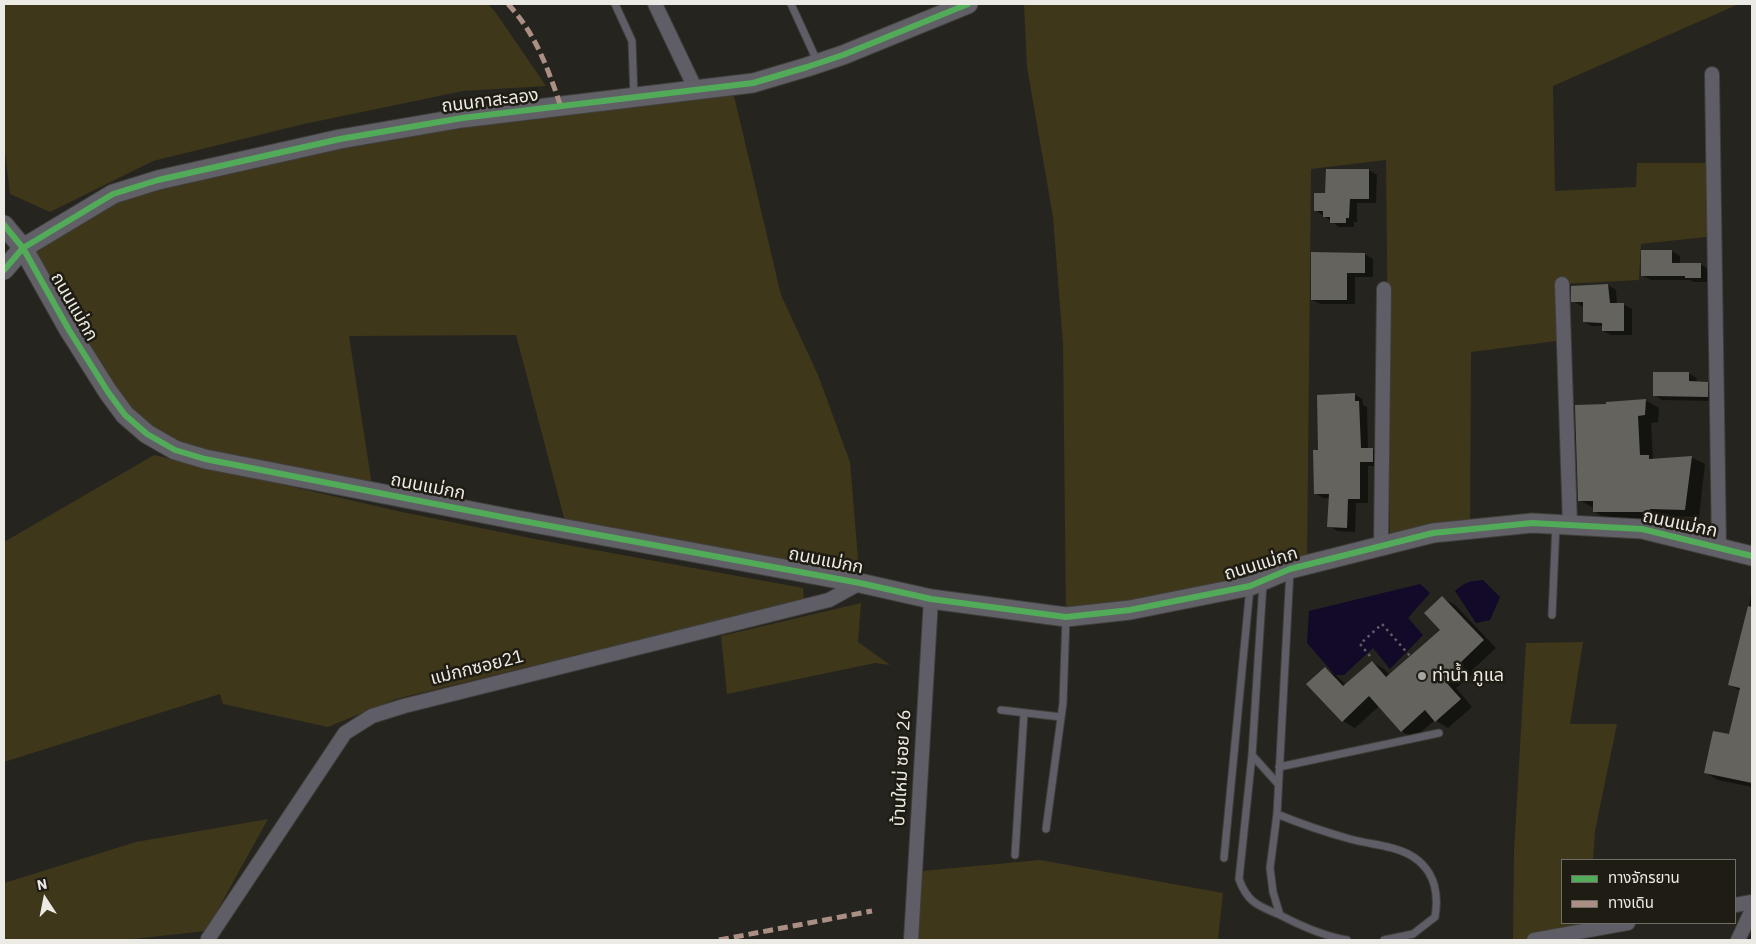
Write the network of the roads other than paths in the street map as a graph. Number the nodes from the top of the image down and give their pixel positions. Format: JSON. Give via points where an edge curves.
{"nodes":[{"id":1,"x":615,"y":4,"type":"edge"},
{"id":2,"x":655,"y":4,"type":"edge"},
{"id":3,"x":791,"y":4,"type":"edge"},
{"id":4,"x":968,"y":4,"type":"edge"},
{"id":5,"x":818,"y":63,"type":"junction"},
{"id":6,"x":1712,"y":74,"type":"dead end"},
{"id":7,"x":696,"y":90,"type":"junction"},
{"id":8,"x":634,"y":98,"type":"junction"},
{"id":9,"x":4,"y":222,"type":"edge"},
{"id":10,"x":23,"y":248,"type":"junction"},
{"id":11,"x":4,"y":270,"type":"edge"},
{"id":12,"x":1562,"y":284,"type":"dead end"},
{"id":13,"x":1384,"y":289,"type":"dead end"},
{"id":14,"x":1563,"y":524,"type":"junction"},
{"id":15,"x":1381,"y":546,"type":"junction"},
{"id":16,"x":1719,"y":547,"type":"junction"},
{"id":17,"x":1752,"y":556,"type":"edge"},
{"id":18,"x":1290,"y":569,"type":"junction"},
{"id":19,"x":860,"y":583,"type":"junction"},
{"id":20,"x":1257,"y":583,"type":"junction"},
{"id":21,"x":931,"y":599,"type":"junction"},
{"id":22,"x":1552,"y":614,"type":"dead end"},
{"id":23,"x":1066,"y":617,"type":"junction"},
{"id":24,"x":1001,"y":710,"type":"dead end"},
{"id":25,"x":1024,"y":713,"type":"junction"},
{"id":26,"x":1061,"y":717,"type":"junction"},
{"id":27,"x":1439,"y":733,"type":"dead end"},
{"id":28,"x":1252,"y":755,"type":"junction"},
{"id":29,"x":1279,"y":767,"type":"junction"},
{"id":30,"x":1278,"y":784,"type":"junction"},
{"id":31,"x":1277,"y":814,"type":"junction"},
{"id":32,"x":1046,"y":829,"type":"dead end"},
{"id":33,"x":1015,"y":855,"type":"dead end"},
{"id":34,"x":1224,"y":858,"type":"dead end"},
{"id":35,"x":1752,"y":902,"type":"edge"},
{"id":36,"x":1736,"y":905,"type":"edge"},
{"id":37,"x":1752,"y":910,"type":"edge"},
{"id":38,"x":1280,"y":915,"type":"junction"},
{"id":39,"x":1622,"y":924,"type":"edge"},
{"id":40,"x":206,"y":940,"type":"edge"},
{"id":41,"x":911,"y":940,"type":"edge"},
{"id":42,"x":1347,"y":940,"type":"edge"},
{"id":43,"x":1384,"y":940,"type":"edge"},
{"id":44,"x":1534,"y":940,"type":"edge"},
{"id":45,"x":1738,"y":940,"type":"edge"}],
"edges":[{"from":1,"to":8,"type":"lane","via":[[632,41]]},
{"from":2,"to":7,"type":"street"},
{"from":3,"to":5,"type":"lane"},
{"from":4,"to":5,"type":"street","name":"ถนนกาสะลอง"},
{"from":5,"to":7,"type":"street","name":"ถนนกาสะลอง","via":[[753,83]]},
{"from":6,"to":16,"type":"street"},
{"from":7,"to":8,"type":"street","name":"ถนนกาสะลอง"},
{"from":8,"to":10,"type":"street","name":"ถนนกาสะลอง","via":[[462,118],[340,139],[158,180],[113,194]]},
{"from":9,"to":10,"type":"street","name":"ถนนแม่กก"},
{"from":10,"to":11,"type":"street","name":"ถนนกาสะลอง"},
{"from":10,"to":19,"type":"street","name":"ถนนแม่กก","via":[[108,392],[126,415],[148,434],[175,450],[205,459],[512,519]]},
{"from":12,"to":14,"type":"street"},
{"from":13,"to":15,"type":"street"},
{"from":14,"to":15,"type":"street","name":"ถนนแม่กก","via":[[1532,523],[1433,533]]},
{"from":14,"to":16,"type":"street","name":"ถนนแม่กก","via":[[1642,530]]},
{"from":14,"to":22,"type":"lane"},
{"from":15,"to":18,"type":"street","name":"ถนนแม่กก"},
{"from":16,"to":17,"type":"street","name":"ถนนแม่กก"},
{"from":18,"to":20,"type":"street","name":"ถนนแม่กก"},
{"from":18,"to":29,"type":"lane"},
{"from":19,"to":21,"type":"street","name":"ถนนแม่กก"},
{"from":19,"to":40,"type":"street","name":"แม่กกซอย21","via":[[829,600],[372,716],[345,733]]},
{"from":20,"to":23,"type":"street","name":"ถนนแม่กก","via":[[1130,610]]},
{"from":20,"to":28,"type":"lane"},
{"from":20,"to":34,"type":"lane"},
{"from":21,"to":23,"type":"street","name":"ถนนแม่กก"},
{"from":21,"to":41,"type":"street","name":"บ้านใหม่ ซอย 26"},
{"from":23,"to":26,"type":"lane"},
{"from":24,"to":25,"type":"lane"},
{"from":25,"to":26,"type":"lane"},
{"from":25,"to":33,"type":"lane"},
{"from":26,"to":32,"type":"lane"},
{"from":27,"to":29,"type":"lane"},
{"from":28,"to":30,"type":"lane"},
{"from":28,"to":38,"type":"lane","via":[[1240,879],[1248,898]]},
{"from":29,"to":30,"type":"lane"},
{"from":30,"to":31,"type":"lane"},
{"from":31,"to":38,"type":"lane","via":[[1270,868]]},
{"from":31,"to":43,"type":"lane","via":[[1311,828],[1393,848],[1418,858],[1436,889],[1435,917],[1413,934]]},
{"from":35,"to":36,"type":"street"},
{"from":37,"to":45,"type":"street"},
{"from":38,"to":42,"type":"lane","via":[[1304,927]]},
{"from":39,"to":44,"type":"street"}]}
